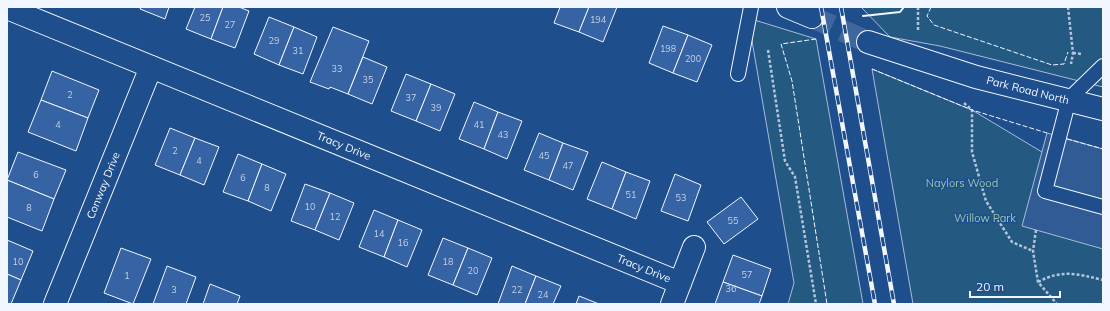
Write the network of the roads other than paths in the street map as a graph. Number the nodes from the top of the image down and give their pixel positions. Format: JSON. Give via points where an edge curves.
{"nodes":[{"id":1,"x":751,"y":7,"type":"edge"},
{"id":2,"x":788,"y":7,"type":"edge"},
{"id":3,"x":7,"y":8,"type":"edge"},
{"id":4,"x":812,"y":17,"type":"tunnel mouth"},
{"id":5,"x":868,"y":42,"type":"tunnel mouth"},
{"id":6,"x":1103,"y":66,"type":"edge"},
{"id":7,"x":151,"y":67,"type":"junction"},
{"id":8,"x":738,"y":74,"type":"dead end"},
{"id":9,"x":1068,"y":99,"type":"junction"},
{"id":10,"x":1103,"y":109,"type":"edge"},
{"id":11,"x":1103,"y":207,"type":"edge"},
{"id":12,"x":694,"y":247,"type":"dead end"},
{"id":13,"x":680,"y":283,"type":"junction"},
{"id":14,"x":55,"y":304,"type":"edge"},
{"id":15,"x":672,"y":304,"type":"edge"}],
"edges":[{"from":1,"to":8,"type":"lane"},
{"from":2,"to":4,"type":"street"},
{"from":3,"to":7,"type":"street","name":"Tracy Drive"},
{"from":5,"to":9,"type":"street","name":"Park Road North","via":[[976,77]]},
{"from":6,"to":9,"type":"lane"},
{"from":7,"to":13,"type":"street","name":"Tracy Drive"},
{"from":7,"to":14,"type":"street","name":"Conway Drive"},
{"from":9,"to":10,"type":"street","name":"Park Road North"},
{"from":9,"to":11,"type":"lane","via":[[1045,191]]},
{"from":12,"to":13,"type":"street","name":"Tracy Drive"},
{"from":13,"to":15,"type":"street","name":"Tracy Drive"}]}
